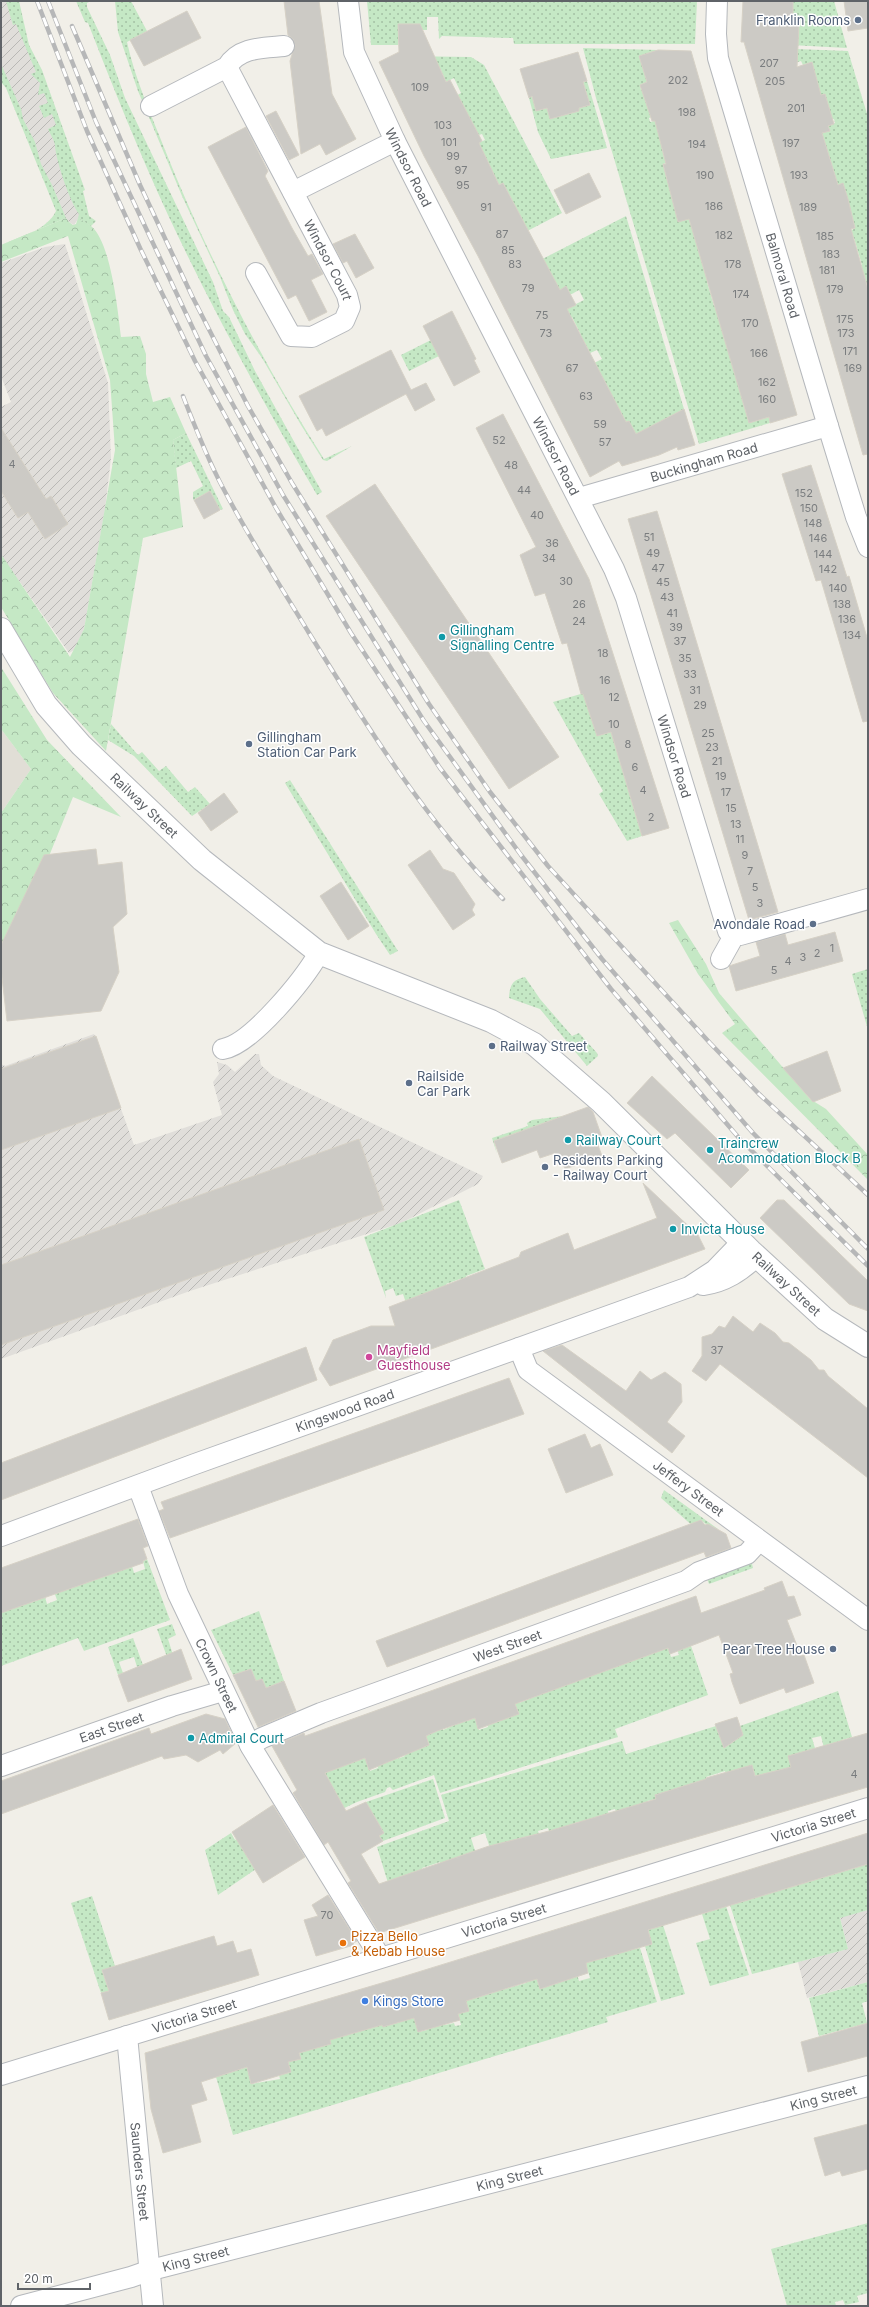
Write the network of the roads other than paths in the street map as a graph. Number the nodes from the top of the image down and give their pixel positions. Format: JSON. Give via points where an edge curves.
{"nodes":[{"id":1,"x":348,"y":1,"type":"edge"},
{"id":2,"x":717,"y":1,"type":"edge"},
{"id":3,"x":284,"y":46,"type":"dead end"},
{"id":4,"x":227,"y":67,"type":"junction"},
{"id":5,"x":151,"y":106,"type":"dead end"},
{"id":6,"x":395,"y":140,"type":"junction"},
{"id":7,"x":293,"y":192,"type":"junction"},
{"id":8,"x":256,"y":273,"type":"dead end"},
{"id":9,"x":828,"y":426,"type":"junction"},
{"id":10,"x":579,"y":498,"type":"junction"},
{"id":11,"x":868,"y":547,"type":"edge"},
{"id":12,"x":1,"y":628,"type":"edge"},
{"id":13,"x":868,"y":899,"type":"edge"},
{"id":14,"x":731,"y":931,"type":"junction"},
{"id":15,"x":319,"y":953,"type":"junction"},
{"id":16,"x":721,"y":958,"type":"dead end"},
{"id":17,"x":223,"y":1049,"type":"dead end"},
{"id":18,"x":749,"y":1249,"type":"junction"},
{"id":19,"x":868,"y":1346,"type":"edge"},
{"id":20,"x":519,"y":1348,"type":"junction"},
{"id":21,"x":138,"y":1486,"type":"junction"},
{"id":22,"x":1,"y":1536,"type":"edge"},
{"id":23,"x":759,"y":1540,"type":"junction"},
{"id":24,"x":868,"y":1620,"type":"edge"},
{"id":25,"x":223,"y":1690,"type":"junction"},
{"id":26,"x":250,"y":1745,"type":"junction"},
{"id":27,"x":1,"y":1766,"type":"edge"},
{"id":28,"x":868,"y":1808,"type":"edge"},
{"id":29,"x":380,"y":1957,"type":"junction"},
{"id":30,"x":127,"y":2036,"type":"junction"},
{"id":31,"x":1,"y":2075,"type":"edge"},
{"id":32,"x":868,"y":2086,"type":"edge"},
{"id":33,"x":151,"y":2270,"type":"junction"},
{"id":34,"x":21,"y":2306,"type":"edge"},
{"id":35,"x":153,"y":2306,"type":"edge"}],
"edges":[{"from":1,"to":6,"type":"street","name":"Windsor Road","via":[[354,52]]},
{"from":2,"to":9,"type":"street","name":"Balmoral Road","via":[[718,58]]},
{"from":3,"to":4,"type":"street","via":[[245,52],[234,57]]},
{"from":4,"to":5,"type":"street"},
{"from":4,"to":7,"type":"street","name":"Windsor Court"},
{"from":6,"to":7,"type":"street"},
{"from":6,"to":10,"type":"street","name":"Windsor Road"},
{"from":7,"to":8,"type":"street","name":"Windsor Court","via":[[348,298],[350,307],[346,318],[340,324],[312,337],[290,336]]},
{"from":9,"to":10,"type":"street","name":"Buckingham Road"},
{"from":9,"to":11,"type":"street","name":"Balmoral Road"},
{"from":10,"to":14,"type":"street","name":"Windsor Road","via":[[626,598]]},
{"from":12,"to":15,"type":"street","name":"Railway Street","via":[[46,705],[81,745],[199,857]]},
{"from":13,"to":14,"type":"street","via":[[740,935]]},
{"from":14,"to":16,"type":"street"},
{"from":15,"to":17,"type":"street","via":[[288,995],[251,1033],[236,1046]]},
{"from":15,"to":18,"type":"street","name":"Railway Street","via":[[491,1021],[534,1044],[601,1102]]},
{"from":18,"to":19,"type":"street","name":"Railway Street","via":[[825,1319]]},
{"from":18,"to":20,"type":"street","name":"Kingswood Road","via":[[741,1271],[732,1276],[711,1284],[689,1286]]},
{"from":20,"to":21,"type":"street","name":"Kingswood Road"},
{"from":20,"to":23,"type":"street","name":"Jeffery Street","via":[[528,1370]]},
{"from":21,"to":22,"type":"street","name":"Kingswood Road"},
{"from":21,"to":25,"type":"street","name":"Crown Street","via":[[178,1594]]},
{"from":23,"to":24,"type":"street","name":"Jeffery Street"},
{"from":23,"to":26,"type":"street","name":"West Street","via":[[747,1554],[699,1572],[682,1583],[322,1713]]},
{"from":25,"to":26,"type":"street","name":"Crown Street"},
{"from":25,"to":27,"type":"street","name":"East Street"},
{"from":26,"to":29,"type":"street","name":"Crown Street"},
{"from":28,"to":29,"type":"street","name":"Victoria Street"},
{"from":29,"to":30,"type":"street","name":"Victoria Street"},
{"from":30,"to":31,"type":"street","name":"Victoria Street"},
{"from":30,"to":33,"type":"street","name":"Saunders Street"},
{"from":32,"to":33,"type":"street","name":"King Street"},
{"from":33,"to":34,"type":"street","name":"King Street"},
{"from":33,"to":35,"type":"street","name":"Saunders Street"}]}
